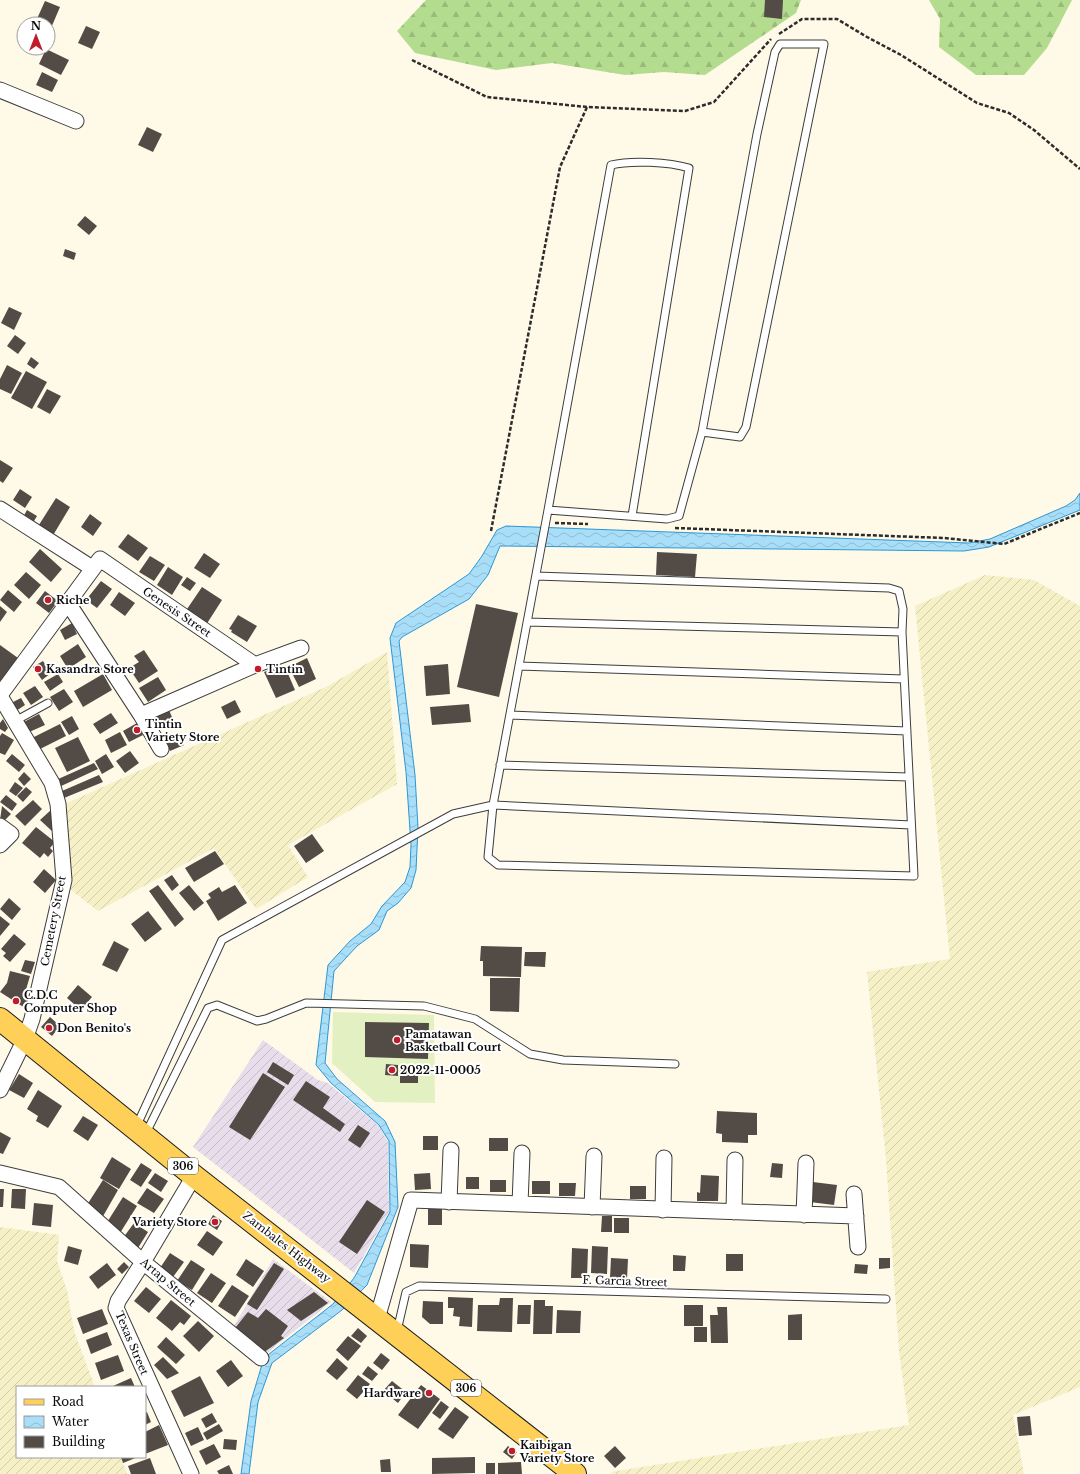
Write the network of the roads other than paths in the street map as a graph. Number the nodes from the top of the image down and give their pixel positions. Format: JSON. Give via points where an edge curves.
{"nodes":[{"id":1,"x":0,"y":90,"type":"edge"},
{"id":2,"x":76,"y":121,"type":"dead end"},
{"id":3,"x":702,"y":432,"type":"junction"},
{"id":4,"x":0,"y":508,"type":"edge"},
{"id":5,"x":548,"y":510,"type":"junction"},
{"id":6,"x":632,"y":516,"type":"junction"},
{"id":7,"x":96,"y":563,"type":"junction"},
{"id":8,"x":536,"y":576,"type":"junction"},
{"id":9,"x":68,"y":603,"type":"junction"},
{"id":10,"x":527,"y":622,"type":"junction"},
{"id":11,"x":902,"y":632,"type":"junction"},
{"id":12,"x":301,"y":648,"type":"dead end"},
{"id":13,"x":255,"y":665,"type":"junction"},
{"id":14,"x":519,"y":666,"type":"junction"},
{"id":15,"x":904,"y":679,"type":"junction"},
{"id":16,"x":0,"y":696,"type":"edge"},
{"id":17,"x":48,"y":703,"type":"dead end"},
{"id":18,"x":141,"y":715,"type":"junction"},
{"id":19,"x":510,"y":715,"type":"junction"},
{"id":20,"x":15,"y":722,"type":"junction"},
{"id":21,"x":907,"y":731,"type":"junction"},
{"id":22,"x":161,"y":749,"type":"dead end"},
{"id":23,"x":500,"y":765,"type":"junction"},
{"id":24,"x":909,"y":777,"type":"junction"},
{"id":25,"x":493,"y":805,"type":"junction"},
{"id":26,"x":911,"y":824,"type":"junction"},
{"id":27,"x":6,"y":830,"type":"edge"},
{"id":28,"x":0,"y":845,"type":"edge"},
{"id":29,"x":0,"y":1019,"type":"edge"},
{"id":30,"x":25,"y":1039,"type":"junction"},
{"id":31,"x":675,"y":1064,"type":"dead end"},
{"id":32,"x":0,"y":1090,"type":"edge"},
{"id":33,"x":140,"y":1131,"type":"junction"},
{"id":34,"x":451,"y":1150,"type":"dead end"},
{"id":35,"x":522,"y":1153,"type":"dead end"},
{"id":36,"x":594,"y":1156,"type":"dead end"},
{"id":37,"x":664,"y":1158,"type":"dead end"},
{"id":38,"x":735,"y":1160,"type":"dead end"},
{"id":39,"x":806,"y":1163,"type":"dead end"},
{"id":40,"x":0,"y":1173,"type":"edge"},
{"id":41,"x":194,"y":1176,"type":"junction"},
{"id":42,"x":854,"y":1194,"type":"dead end"},
{"id":43,"x":449,"y":1202,"type":"junction"},
{"id":44,"x":520,"y":1204,"type":"junction"},
{"id":45,"x":592,"y":1207,"type":"junction"},
{"id":46,"x":663,"y":1210,"type":"junction"},
{"id":47,"x":734,"y":1212,"type":"junction"},
{"id":48,"x":804,"y":1214,"type":"junction"},
{"id":49,"x":856,"y":1216,"type":"junction"},
{"id":50,"x":858,"y":1247,"type":"dead end"},
{"id":51,"x":143,"y":1262,"type":"junction"},
{"id":52,"x":886,"y":1299,"type":"dead end"},
{"id":53,"x":377,"y":1319,"type":"junction"},
{"id":54,"x":397,"y":1333,"type":"junction"},
{"id":55,"x":261,"y":1358,"type":"dead end"},
{"id":56,"x":191,"y":1474,"type":"edge"},
{"id":57,"x":575,"y":1474,"type":"edge"}],
"edges":[{"from":1,"to":2,"type":"street"},
{"from":3,"to":3,"type":"lane","via":[[740,437],[746,427],[824,44],[780,44],[775,52],[757,134]]},
{"from":3,"to":6,"type":"lane","via":[[679,516],[667,519]]},
{"from":4,"to":7,"type":"street"},
{"from":5,"to":6,"type":"lane"},
{"from":5,"to":6,"type":"lane","via":[[611,165],[622,162],[679,165],[689,168]]},
{"from":5,"to":8,"type":"lane"},
{"from":7,"to":9,"type":"street","name":"Cemetery Street"},
{"from":7,"to":13,"type":"street","name":"Genesis Street"},
{"from":8,"to":10,"type":"lane"},
{"from":8,"to":11,"type":"lane","via":[[889,588],[899,590],[903,609]]},
{"from":9,"to":16,"type":"street","name":"Cemetery Street"},
{"from":9,"to":18,"type":"street"},
{"from":10,"to":11,"type":"lane"},
{"from":10,"to":14,"type":"lane"},
{"from":11,"to":15,"type":"lane"},
{"from":12,"to":13,"type":"street"},
{"from":13,"to":18,"type":"street"},
{"from":14,"to":15,"type":"lane"},
{"from":14,"to":19,"type":"lane"},
{"from":15,"to":21,"type":"lane"},
{"from":16,"to":20,"type":"street","name":"Cemetery Street"},
{"from":17,"to":20,"type":"lane"},
{"from":18,"to":22,"type":"street"},
{"from":19,"to":21,"type":"lane"},
{"from":19,"to":23,"type":"lane"},
{"from":20,"to":30,"type":"street","name":"Cemetery Street","via":[[52,784],[58,804],[64,880]]},
{"from":21,"to":24,"type":"lane"},
{"from":23,"to":24,"type":"lane"},
{"from":23,"to":25,"type":"lane"},
{"from":24,"to":26,"type":"lane"},
{"from":25,"to":26,"type":"lane"},
{"from":25,"to":26,"type":"lane","via":[[488,857],[498,864],[914,876]]},
{"from":25,"to":33,"type":"lane","via":[[453,814],[222,940]]},
{"from":27,"to":28,"type":"street"},
{"from":29,"to":30,"type":"main road","name":"Zambales Highway","number":"306"},
{"from":30,"to":32,"type":"street","name":"Cemetery Street"},
{"from":30,"to":33,"type":"main road","name":"Zambales Highway","number":"306"},
{"from":31,"to":33,"type":"lane","via":[[563,1060],[530,1054],[475,1019],[424,1006],[306,1003],[257,1021],[217,1005],[208,1008]]},
{"from":33,"to":41,"type":"main road","name":"Zambales Highway","number":"306"},
{"from":34,"to":43,"type":"street"},
{"from":35,"to":44,"type":"street"},
{"from":36,"to":45,"type":"street"},
{"from":37,"to":46,"type":"street"},
{"from":38,"to":47,"type":"street"},
{"from":39,"to":48,"type":"street"},
{"from":40,"to":51,"type":"street","name":"Artap Street","via":[[59,1187]]},
{"from":41,"to":51,"type":"street","name":"Texas Street"},
{"from":41,"to":53,"type":"main road","name":"Zambales Highway","number":"306"},
{"from":42,"to":49,"type":"street"},
{"from":43,"to":44,"type":"street"},
{"from":43,"to":53,"type":"street","via":[[411,1200]]},
{"from":44,"to":45,"type":"street"},
{"from":45,"to":46,"type":"street"},
{"from":46,"to":47,"type":"street"},
{"from":47,"to":48,"type":"street"},
{"from":48,"to":49,"type":"street"},
{"from":49,"to":50,"type":"street"},
{"from":51,"to":55,"type":"street","name":"Artap Street"},
{"from":51,"to":56,"type":"street","name":"Texas Street","via":[[118,1300],[116,1308]]},
{"from":52,"to":54,"type":"lane","name":"F. Garcia Street","via":[[419,1286],[406,1292]]},
{"from":53,"to":54,"type":"main road","name":"Zambales Highway","number":"306"},
{"from":54,"to":57,"type":"main road","name":"Zambales Highway","number":"306"}]}
